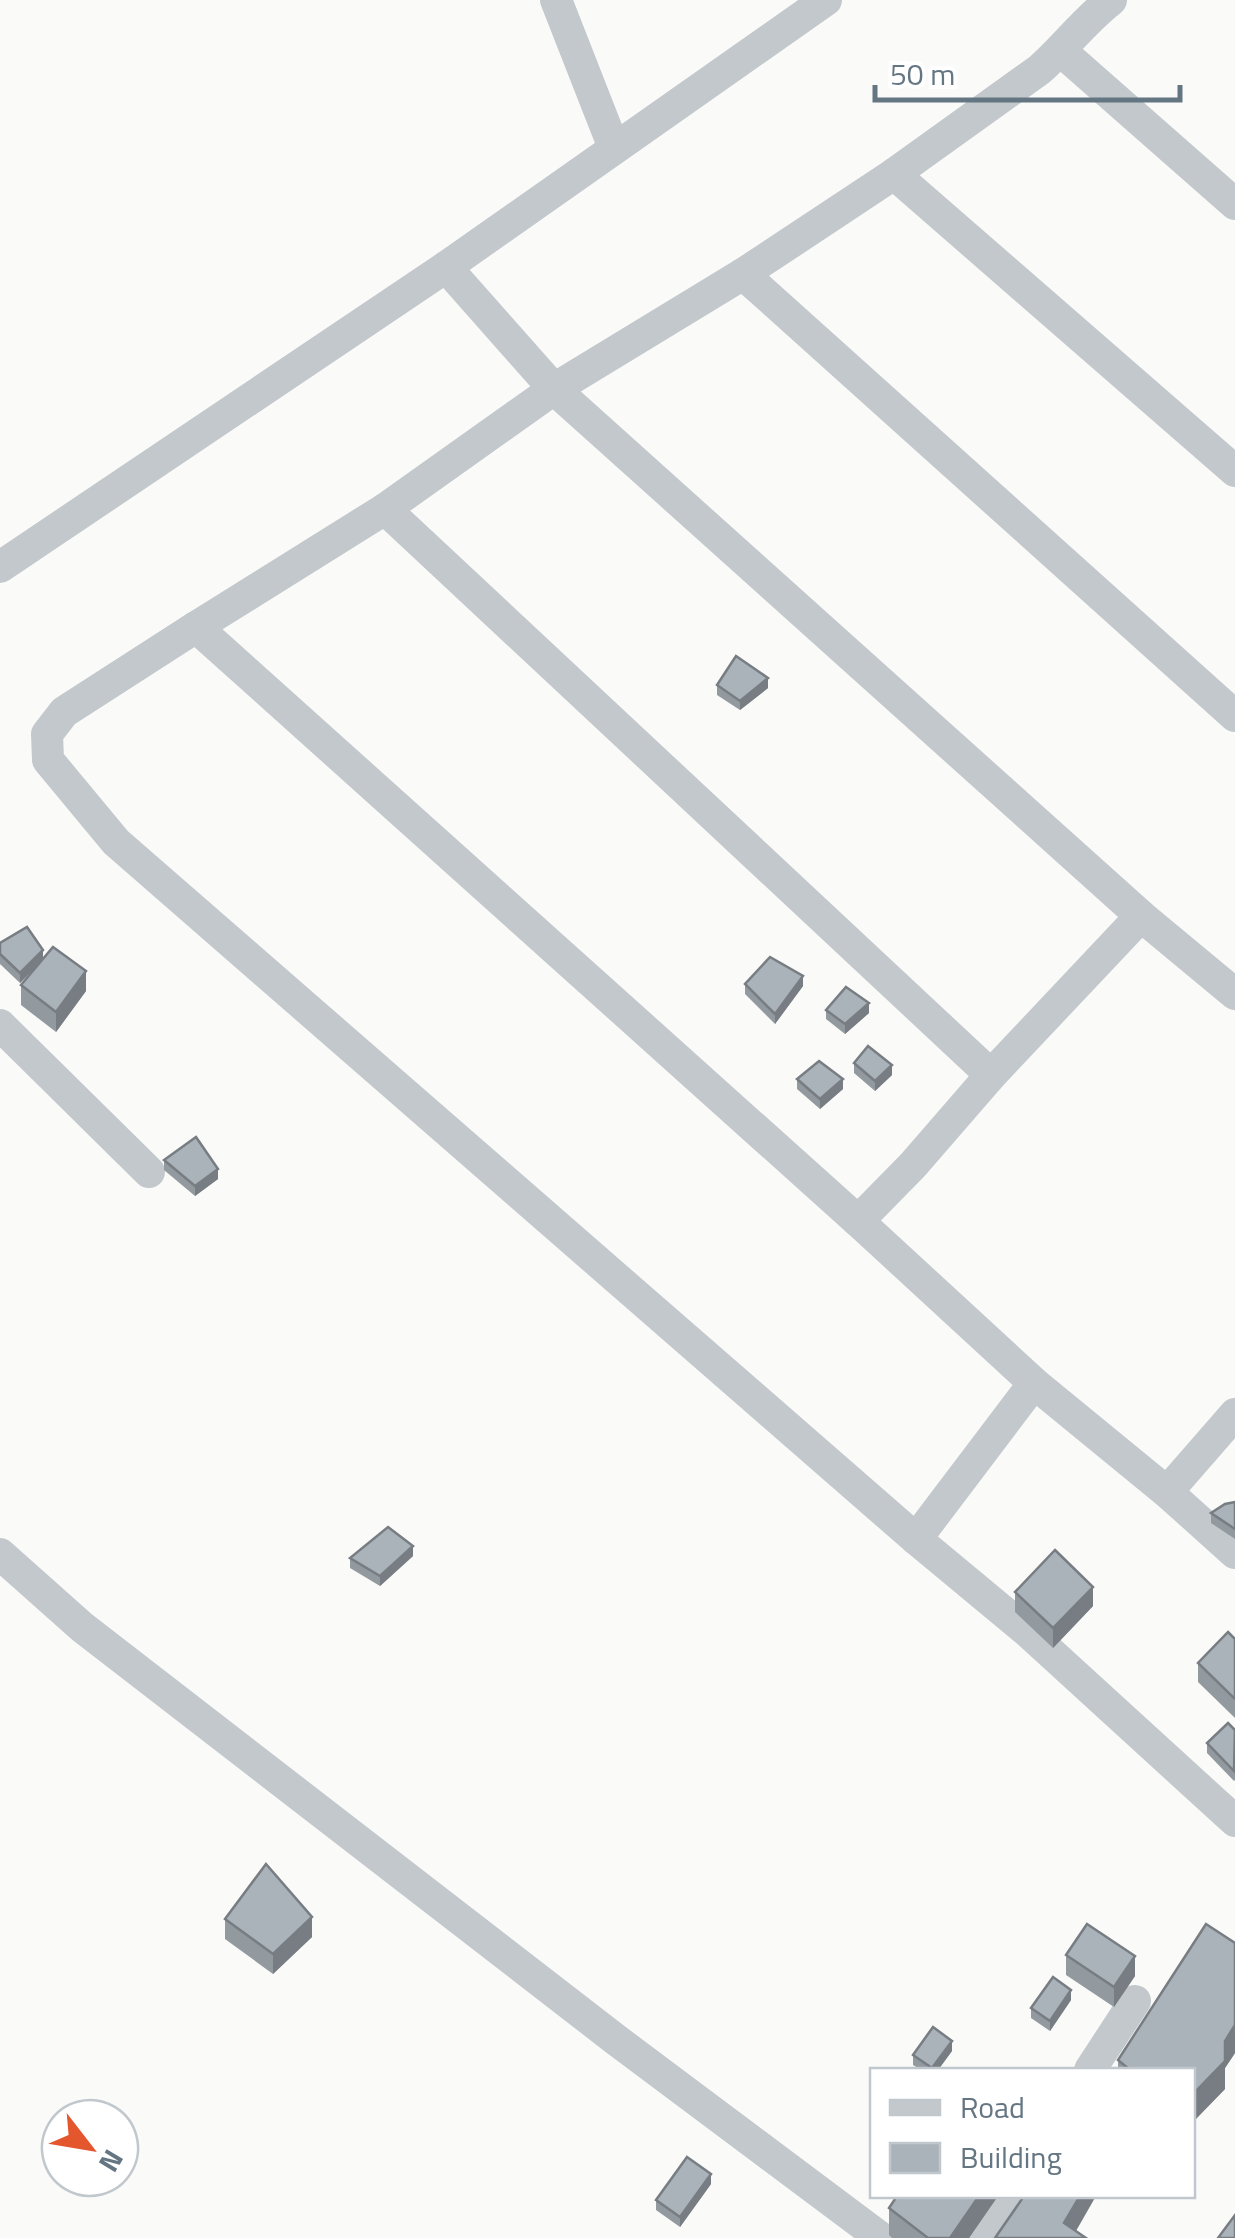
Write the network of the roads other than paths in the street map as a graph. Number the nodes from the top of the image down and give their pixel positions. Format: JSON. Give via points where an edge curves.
{"nodes":[{"id":1,"x":556,"y":0,"type":"edge"},
{"id":2,"x":826,"y":0,"type":"edge"},
{"id":3,"x":1111,"y":0,"type":"edge"},
{"id":4,"x":1060,"y":51,"type":"junction"},
{"id":5,"x":614,"y":148,"type":"junction"},
{"id":6,"x":894,"y":174,"type":"junction"},
{"id":7,"x":1235,"y":204,"type":"edge"},
{"id":8,"x":446,"y":267,"type":"junction"},
{"id":9,"x":744,"y":274,"type":"junction"},
{"id":10,"x":554,"y":389,"type":"junction"},
{"id":11,"x":1235,"y":471,"type":"edge"},
{"id":12,"x":384,"y":509,"type":"junction"},
{"id":13,"x":0,"y":567,"type":"edge"},
{"id":14,"x":196,"y":627,"type":"junction"},
{"id":15,"x":1235,"y":716,"type":"edge"},
{"id":16,"x":1141,"y":916,"type":"junction"},
{"id":17,"x":1233,"y":987,"type":"edge"},
{"id":18,"x":0,"y":1025,"type":"edge"},
{"id":19,"x":991,"y":1074,"type":"junction"},
{"id":20,"x":148,"y":1172,"type":"dead end"},
{"id":21,"x":858,"y":1220,"type":"junction"},
{"id":22,"x":1034,"y":1383,"type":"junction"},
{"id":23,"x":1235,"y":1414,"type":"edge"},
{"id":24,"x":1167,"y":1492,"type":"junction"},
{"id":25,"x":916,"y":1538,"type":"junction"},
{"id":26,"x":1235,"y":1553,"type":"edge"},
{"id":27,"x":0,"y":1554,"type":"edge"},
{"id":28,"x":1235,"y":1822,"type":"edge"},
{"id":29,"x":1135,"y":2000,"type":"dead end"},
{"id":30,"x":1091,"y":2068,"type":"edge"},
{"id":31,"x":1008,"y":2198,"type":"edge"},
{"id":32,"x":881,"y":2238,"type":"edge"},
{"id":33,"x":982,"y":2238,"type":"edge"}],
"edges":[{"from":1,"to":5,"type":"street"},
{"from":2,"to":5,"type":"street"},
{"from":3,"to":4,"type":"street"},
{"from":4,"to":6,"type":"street"},
{"from":4,"to":7,"type":"street"},
{"from":5,"to":8,"type":"street"},
{"from":6,"to":9,"type":"street"},
{"from":6,"to":11,"type":"street"},
{"from":8,"to":10,"type":"street"},
{"from":8,"to":13,"type":"street"},
{"from":9,"to":10,"type":"street"},
{"from":9,"to":15,"type":"street"},
{"from":10,"to":12,"type":"street"},
{"from":10,"to":16,"type":"street"},
{"from":12,"to":14,"type":"street"},
{"from":12,"to":19,"type":"street"},
{"from":14,"to":21,"type":"street"},
{"from":14,"to":25,"type":"street","via":[[64,712],[47,734],[48,760],[116,842]]},
{"from":16,"to":17,"type":"street"},
{"from":16,"to":19,"type":"street"},
{"from":18,"to":20,"type":"street"},
{"from":19,"to":21,"type":"street"},
{"from":21,"to":22,"type":"street"},
{"from":22,"to":24,"type":"street"},
{"from":22,"to":25,"type":"street"},
{"from":23,"to":24,"type":"street"},
{"from":24,"to":26,"type":"street"},
{"from":25,"to":28,"type":"street"},
{"from":27,"to":32,"type":"street","via":[[98,1639]]},
{"from":29,"to":30,"type":"street"},
{"from":31,"to":33,"type":"street"}]}
